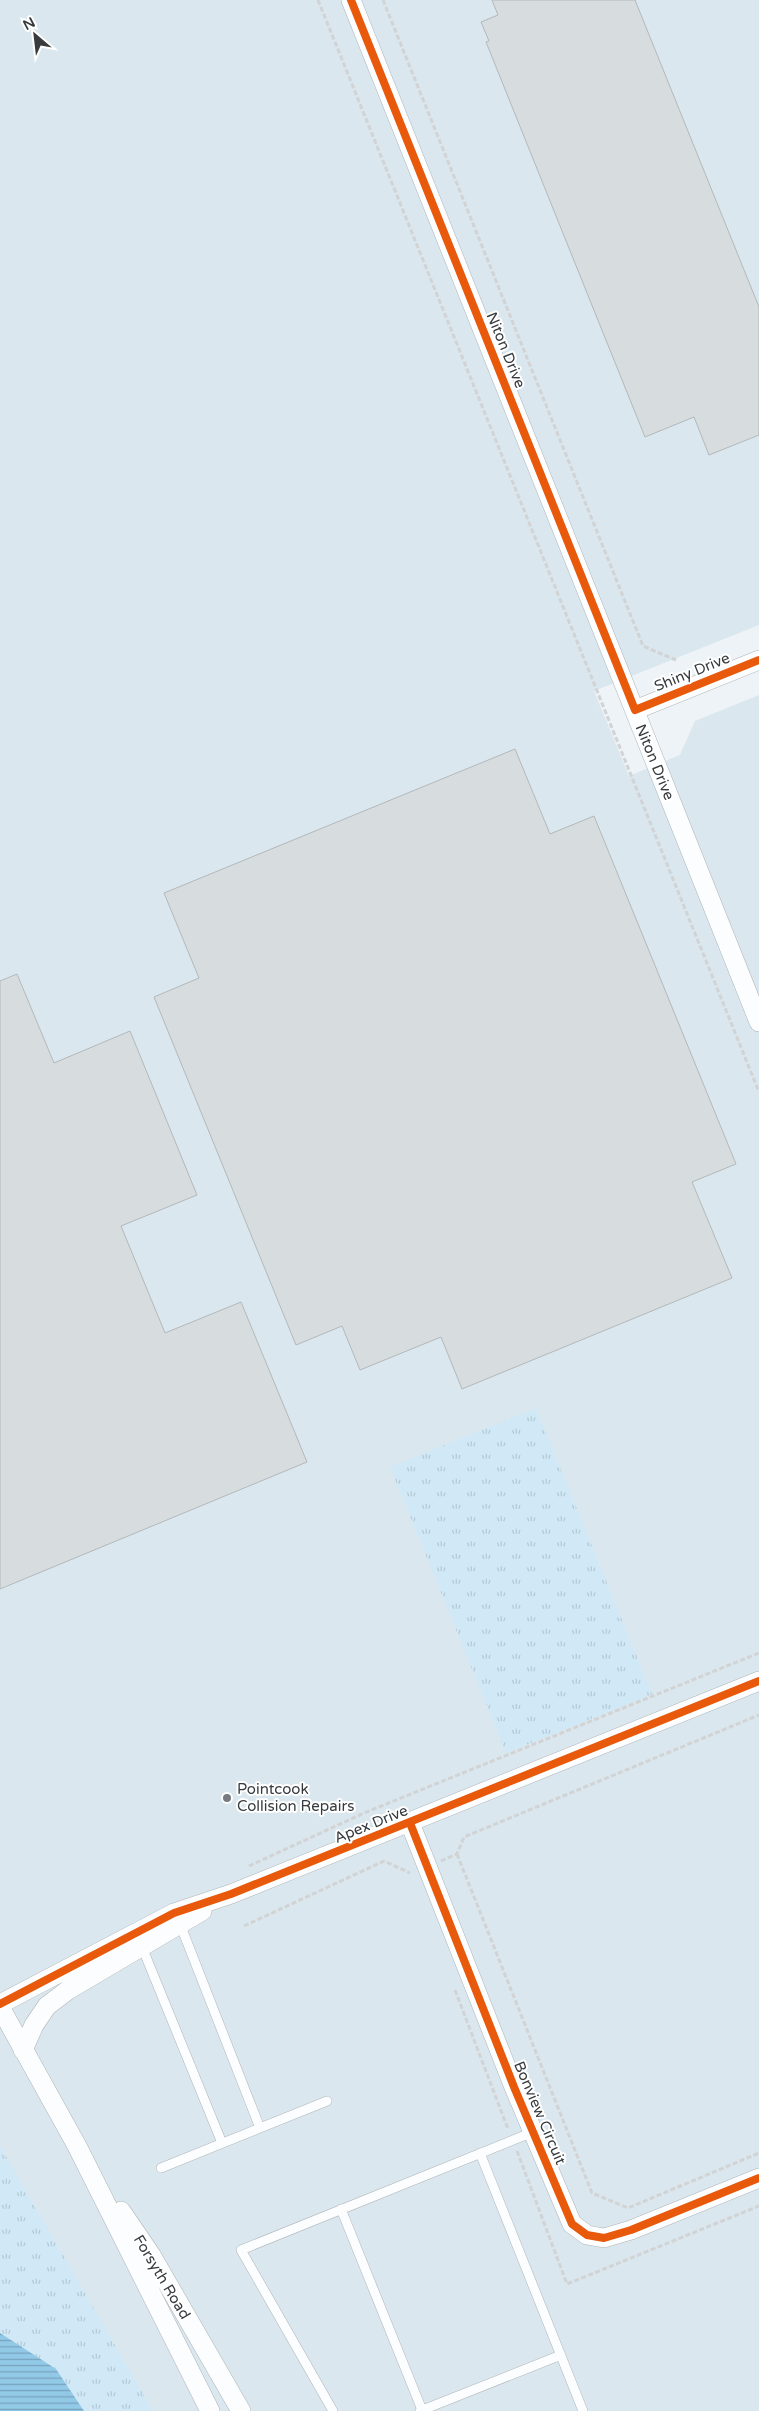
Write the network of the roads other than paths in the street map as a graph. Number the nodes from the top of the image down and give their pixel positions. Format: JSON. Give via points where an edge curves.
{"nodes":[{"id":1,"x":351,"y":0,"type":"edge"},
{"id":2,"x":759,"y":660,"type":"edge"},
{"id":3,"x":635,"y":710,"type":"junction"},
{"id":4,"x":759,"y":1022,"type":"edge"},
{"id":5,"x":759,"y":1681,"type":"edge"},
{"id":6,"x":410,"y":1823,"type":"junction"},
{"id":7,"x":231,"y":1894,"type":"junction"},
{"id":8,"x":180,"y":1924,"type":"junction"},
{"id":9,"x":142,"y":1946,"type":"junction"},
{"id":10,"x":0,"y":2006,"type":"edge"},
{"id":11,"x":23,"y":2050,"type":"junction"},
{"id":12,"x":327,"y":2101,"type":"dead end"},
{"id":13,"x":260,"y":2128,"type":"junction"},
{"id":14,"x":533,"y":2132,"type":"junction"},
{"id":15,"x":222,"y":2144,"type":"junction"},
{"id":16,"x":77,"y":2146,"type":"junction"},
{"id":17,"x":480,"y":2153,"type":"junction"},
{"id":18,"x":161,"y":2168,"type":"dead end"},
{"id":19,"x":759,"y":2178,"type":"edge"},
{"id":20,"x":341,"y":2209,"type":"junction"},
{"id":21,"x":561,"y":2355,"type":"junction"},
{"id":22,"x":210,"y":2411,"type":"edge"},
{"id":23,"x":241,"y":2411,"type":"edge"},
{"id":24,"x":333,"y":2411,"type":"edge"},
{"id":25,"x":421,"y":2411,"type":"edge"},
{"id":26,"x":583,"y":2411,"type":"edge"}],
"edges":[{"from":1,"to":3,"type":"street","name":"Niton Drive"},
{"from":2,"to":3,"type":"street","name":"Shiny Drive"},
{"from":3,"to":4,"type":"street","name":"Niton Drive"},
{"from":5,"to":6,"type":"street","name":"Apex Drive"},
{"from":6,"to":7,"type":"street","name":"Apex Drive"},
{"from":6,"to":14,"type":"street","name":"Bonview Circuit"},
{"from":7,"to":8,"type":"street","name":"Apex Drive"},
{"from":7,"to":10,"type":"street","name":"Apex Drive","via":[[174,1912]]},
{"from":8,"to":9,"type":"street","name":"Apex Drive"},
{"from":8,"to":13,"type":"lane"},
{"from":9,"to":11,"type":"street","name":"Apex Drive","via":[[47,2006]]},
{"from":9,"to":15,"type":"lane"},
{"from":10,"to":11,"type":"street","name":"Forsyth Road"},
{"from":11,"to":16,"type":"street","name":"Forsyth Road"},
{"from":12,"to":13,"type":"lane"},
{"from":13,"to":15,"type":"lane"},
{"from":14,"to":17,"type":"lane"},
{"from":14,"to":19,"type":"street","name":"Bonview Circuit","via":[[572,2224],[587,2235],[604,2238],[631,2230]]},
{"from":15,"to":18,"type":"lane"},
{"from":16,"to":22,"type":"street","name":"Forsyth Road"},
{"from":16,"to":23,"type":"street","name":"Forsyth Road","via":[[151,2255]]},
{"from":17,"to":20,"type":"lane"},
{"from":17,"to":21,"type":"lane"},
{"from":20,"to":24,"type":"lane","via":[[240,2250]]},
{"from":20,"to":25,"type":"lane"},
{"from":21,"to":25,"type":"lane"},
{"from":21,"to":26,"type":"lane"}]}
